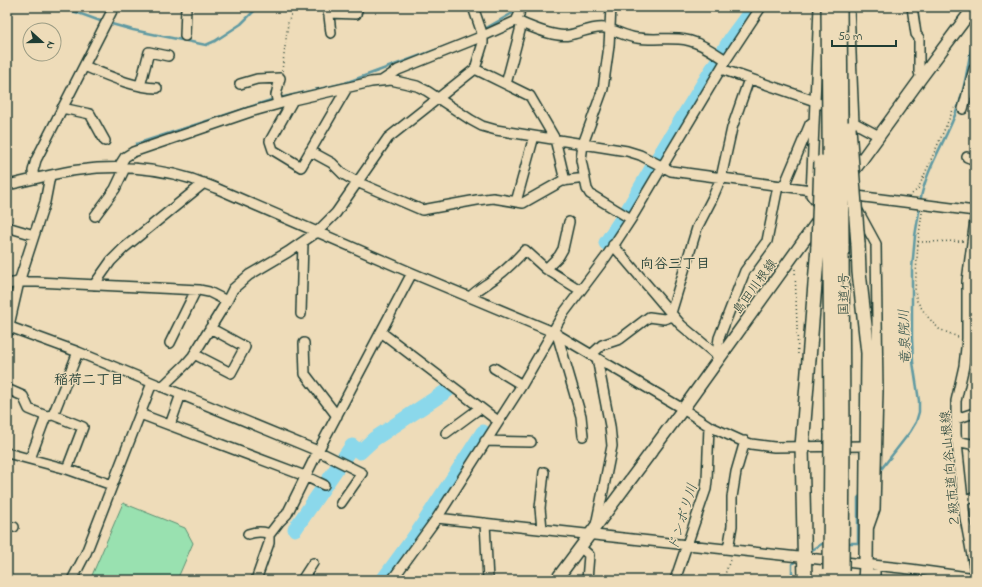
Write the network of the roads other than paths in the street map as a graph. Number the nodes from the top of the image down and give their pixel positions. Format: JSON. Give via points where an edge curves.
{"nodes":[{"id":1,"x":114,"y":7,"type":"edge"},
{"id":2,"x":186,"y":7,"type":"edge"},
{"id":3,"x":358,"y":7,"type":"edge"},
{"id":4,"x":473,"y":7,"type":"edge"},
{"id":5,"x":611,"y":7,"type":"edge"},
{"id":6,"x":761,"y":7,"type":"edge"},
{"id":7,"x":819,"y":7,"type":"edge"},
{"id":8,"x":828,"y":7,"type":"edge"},
{"id":9,"x":847,"y":7,"type":"edge"},
{"id":10,"x":912,"y":7,"type":"edge"},
{"id":11,"x":974,"y":7,"type":"edge"},
{"id":12,"x":328,"y":10,"type":"edge"},
{"id":13,"x":519,"y":17,"type":"edge"},
{"id":14,"x":610,"y":30,"type":"junction"},
{"id":15,"x":331,"y":33,"type":"dead end"},
{"id":16,"x":185,"y":36,"type":"dead end"},
{"id":17,"x":482,"y":36,"type":"junction"},
{"id":18,"x":168,"y":56,"type":"dead end"},
{"id":19,"x":726,"y":60,"type":"junction"},
{"id":20,"x":84,"y":66,"type":"junction"},
{"id":21,"x":841,"y":66,"type":"junction"},
{"id":22,"x":475,"y":69,"type":"junction"},
{"id":23,"x":721,"y":69,"type":"junction"},
{"id":24,"x":975,"y":69,"type":"edge"},
{"id":25,"x":921,"y":78,"type":"junction"},
{"id":26,"x":749,"y":79,"type":"junction"},
{"id":27,"x":382,"y":81,"type":"junction"},
{"id":28,"x":240,"y":84,"type":"dead end"},
{"id":29,"x":506,"y":84,"type":"junction"},
{"id":30,"x":140,"y":86,"type":"junction"},
{"id":31,"x":156,"y":88,"type":"dead end"},
{"id":32,"x":347,"y":88,"type":"junction"},
{"id":33,"x":438,"y":98,"type":"junction"},
{"id":34,"x":293,"y":100,"type":"junction"},
{"id":35,"x":815,"y":102,"type":"junction"},
{"id":36,"x":278,"y":104,"type":"junction"},
{"id":37,"x":62,"y":108,"type":"junction"},
{"id":38,"x":963,"y":109,"type":"road end"},
{"id":39,"x":814,"y":121,"type":"junction"},
{"id":40,"x":854,"y":123,"type":"junction"},
{"id":41,"x":534,"y":136,"type":"junction"},
{"id":42,"x":879,"y":136,"type":"junction"},
{"id":43,"x":555,"y":139,"type":"junction"},
{"id":44,"x":104,"y":141,"type":"dead end"},
{"id":45,"x":582,"y":144,"type":"junction"},
{"id":46,"x":310,"y":151,"type":"junction"},
{"id":47,"x":663,"y":167,"type":"junction"},
{"id":48,"x":121,"y":168,"type":"junction"},
{"id":49,"x":50,"y":176,"type":"junction"},
{"id":50,"x":585,"y":178,"type":"junction"},
{"id":51,"x":721,"y":178,"type":"junction"},
{"id":52,"x":34,"y":179,"type":"junction"},
{"id":53,"x":565,"y":181,"type":"junction"},
{"id":54,"x":357,"y":182,"type":"junction"},
{"id":55,"x":204,"y":184,"type":"junction"},
{"id":56,"x":7,"y":185,"type":"edge"},
{"id":57,"x":781,"y":186,"type":"junction"},
{"id":58,"x":811,"y":190,"type":"junction"},
{"id":59,"x":846,"y":190,"type":"junction"},
{"id":60,"x":516,"y":202,"type":"junction"},
{"id":61,"x":975,"y":211,"type":"edge"},
{"id":62,"x":824,"y":213,"type":"junction"},
{"id":63,"x":96,"y":216,"type":"dead end"},
{"id":64,"x":631,"y":219,"type":"junction"},
{"id":65,"x":975,"y":220,"type":"edge"},
{"id":66,"x":569,"y":222,"type":"dead end"},
{"id":67,"x":7,"y":227,"type":"edge"},
{"id":68,"x":317,"y":232,"type":"junction"},
{"id":69,"x":34,"y":235,"type":"junction"},
{"id":70,"x":303,"y":242,"type":"junction"},
{"id":71,"x":830,"y":244,"type":"junction"},
{"id":72,"x":614,"y":245,"type":"junction"},
{"id":73,"x":546,"y":269,"type":"junction"},
{"id":74,"x":412,"y":273,"type":"junction"},
{"id":75,"x":19,"y":282,"type":"junction"},
{"id":76,"x":7,"y":284,"type":"edge"},
{"id":77,"x":94,"y":285,"type":"junction"},
{"id":78,"x":196,"y":290,"type":"junction"},
{"id":79,"x":580,"y":290,"type":"junction"},
{"id":80,"x":470,"y":297,"type":"junction"},
{"id":81,"x":227,"y":301,"type":"junction"},
{"id":82,"x":971,"y":302,"type":"edge"},
{"id":83,"x":301,"y":314,"type":"dead end"},
{"id":84,"x":672,"y":315,"type":"junction"},
{"id":85,"x":210,"y":328,"type":"junction"},
{"id":86,"x":7,"y":329,"type":"edge"},
{"id":87,"x":381,"y":332,"type":"junction"},
{"id":88,"x":555,"y":333,"type":"junction"},
{"id":89,"x":170,"y":343,"type":"dead end"},
{"id":90,"x":304,"y":343,"type":"dead end"},
{"id":91,"x":78,"y":352,"type":"junction"},
{"id":92,"x":194,"y":354,"type":"junction"},
{"id":93,"x":594,"y":356,"type":"junction"},
{"id":94,"x":720,"y":358,"type":"junction"},
{"id":95,"x":494,"y":368,"type":"dead end"},
{"id":96,"x":152,"y":383,"type":"junction"},
{"id":97,"x":522,"y":385,"type":"junction"},
{"id":98,"x":162,"y":387,"type":"junction"},
{"id":99,"x":7,"y":389,"type":"edge"},
{"id":100,"x":878,"y":391,"type":"junction"},
{"id":101,"x":181,"y":394,"type":"junction"},
{"id":102,"x":480,"y":408,"type":"junction"},
{"id":103,"x":683,"y":409,"type":"junction"},
{"id":104,"x":868,"y":413,"type":"junction"},
{"id":105,"x":140,"y":414,"type":"junction"},
{"id":106,"x":975,"y":414,"type":"edge"},
{"id":107,"x":49,"y":416,"type":"junction"},
{"id":108,"x":337,"y":416,"type":"junction"},
{"id":109,"x":956,"y":419,"type":"junction"},
{"id":110,"x":498,"y":421,"type":"junction"},
{"id":111,"x":170,"y":425,"type":"junction"},
{"id":112,"x":709,"y":426,"type":"junction"},
{"id":113,"x":446,"y":433,"type":"dead end"},
{"id":114,"x":583,"y":436,"type":"dead end"},
{"id":115,"x":486,"y":441,"type":"junction"},
{"id":116,"x":745,"y":441,"type":"junction"},
{"id":117,"x":531,"y":442,"type":"dead end"},
{"id":118,"x":956,"y":442,"type":"junction"},
{"id":119,"x":868,"y":446,"type":"junction"},
{"id":120,"x":802,"y":447,"type":"junction"},
{"id":121,"x":975,"y":447,"type":"edge"},
{"id":122,"x":318,"y":450,"type":"junction"},
{"id":123,"x":7,"y":453,"type":"edge"},
{"id":124,"x":30,"y":459,"type":"junction"},
{"id":125,"x":67,"y":469,"type":"junction"},
{"id":126,"x":544,"y":472,"type":"dead end"},
{"id":127,"x":305,"y":476,"type":"junction"},
{"id":128,"x":112,"y":485,"type":"junction"},
{"id":129,"x":324,"y":485,"type":"dead end"},
{"id":130,"x":975,"y":498,"type":"edge"},
{"id":131,"x":963,"y":499,"type":"junction"},
{"id":132,"x":341,"y":503,"type":"dead end"},
{"id":133,"x":437,"y":518,"type":"junction"},
{"id":134,"x":485,"y":523,"type":"junction"},
{"id":135,"x":542,"y":529,"type":"junction"},
{"id":136,"x":593,"y":530,"type":"junction"},
{"id":137,"x":867,"y":531,"type":"junction"},
{"id":138,"x":248,"y":534,"type":"dead end"},
{"id":139,"x":269,"y":535,"type":"junction"},
{"id":140,"x":687,"y":545,"type":"junction"},
{"id":141,"x":580,"y":547,"type":"junction"},
{"id":142,"x":731,"y":550,"type":"junction"},
{"id":143,"x":973,"y":550,"type":"edge"},
{"id":144,"x":805,"y":558,"type":"junction"},
{"id":145,"x":313,"y":563,"type":"dead end"},
{"id":146,"x":871,"y":566,"type":"junction"},
{"id":147,"x":975,"y":572,"type":"edge"},
{"id":148,"x":835,"y":575,"type":"edge"},
{"id":149,"x":920,"y":575,"type":"edge"},
{"id":150,"x":975,"y":578,"type":"edge"},
{"id":151,"x":72,"y":580,"type":"edge"},
{"id":152,"x":256,"y":580,"type":"edge"},
{"id":153,"x":302,"y":580,"type":"edge"},
{"id":154,"x":392,"y":580,"type":"edge"},
{"id":155,"x":488,"y":580,"type":"edge"},
{"id":156,"x":556,"y":580,"type":"edge"},
{"id":157,"x":587,"y":580,"type":"edge"},
{"id":158,"x":675,"y":580,"type":"edge"},
{"id":159,"x":805,"y":580,"type":"edge"},
{"id":160,"x":865,"y":580,"type":"edge"},
{"id":161,"x":875,"y":580,"type":"edge"}],
"edges":[{"from":1,"to":20,"type":"street"},
{"from":2,"to":16,"type":"street"},
{"from":3,"to":12,"type":"street","via":[[356,14]]},
{"from":4,"to":17,"type":"street"},
{"from":5,"to":14,"type":"street"},
{"from":6,"to":19,"type":"street"},
{"from":7,"to":35,"type":"street"},
{"from":8,"to":71,"type":"highway","bridge":true,"via":[[822,150]]},
{"from":9,"to":21,"type":"highway","name":"国道1号","bridge":true},
{"from":9,"to":40,"type":"street"},
{"from":10,"to":25,"type":"street","via":[[916,34],[919,38]]},
{"from":11,"to":25,"type":"main road","name":"島田川根線"},
{"from":12,"to":15,"type":"street"},
{"from":13,"to":14,"type":"street","via":[[551,34],[562,36],[599,28]]},
{"from":13,"to":17,"type":"street"},
{"from":13,"to":29,"type":"street"},
{"from":14,"to":19,"type":"street","via":[[635,38],[690,41]]},
{"from":14,"to":45,"type":"street","via":[[603,89]]},
{"from":17,"to":22,"type":"street","via":[[483,43]]},
{"from":17,"to":27,"type":"street","via":[[398,70]]},
{"from":18,"to":30,"type":"street","via":[[149,52]]},
{"from":19,"to":23,"type":"street"},
{"from":20,"to":30,"type":"street"},
{"from":20,"to":37,"type":"street"},
{"from":21,"to":71,"type":"highway","name":"国道1号","bridge":true},
{"from":21,"to":104,"type":"highway","bridge":true,"via":[[847,101],[868,353]]},
{"from":22,"to":29,"type":"street"},
{"from":22,"to":33,"type":"street"},
{"from":23,"to":26,"type":"street"},
{"from":23,"to":47,"type":"street"},
{"from":24,"to":38,"type":"street"},
{"from":25,"to":42,"type":"main road","name":"島田川根線"},
{"from":26,"to":35,"type":"street"},
{"from":26,"to":51,"type":"street","via":[[732,128]]},
{"from":27,"to":32,"type":"street"},
{"from":27,"to":33,"type":"street","via":[[391,80],[417,86]]},
{"from":28,"to":36,"type":"street","via":[[280,78],[276,94]]},
{"from":29,"to":43,"type":"street","via":[[530,96]]},
{"from":30,"to":31,"type":"street"},
{"from":32,"to":34,"type":"street"},
{"from":32,"to":46,"type":"street"},
{"from":33,"to":41,"type":"street","via":[[482,126]]},
{"from":33,"to":54,"type":"street","via":[[388,138]]},
{"from":34,"to":36,"type":"street"},
{"from":34,"to":46,"type":"street","via":[[270,141],[273,150],[301,167]]},
{"from":35,"to":39,"type":"street"},
{"from":35,"to":40,"type":"street"},
{"from":36,"to":48,"type":"street","via":[[133,152],[125,157]]},
{"from":37,"to":44,"type":"street","via":[[90,114]]},
{"from":37,"to":52,"type":"street","via":[[36,160]]},
{"from":39,"to":57,"type":"street","via":[[810,124]]},
{"from":39,"to":58,"type":"street"},
{"from":40,"to":42,"type":"street"},
{"from":41,"to":43,"type":"street"},
{"from":41,"to":60,"type":"street"},
{"from":42,"to":59,"type":"main road","name":"島田川根線"},
{"from":43,"to":45,"type":"street"},
{"from":43,"to":53,"type":"street"},
{"from":45,"to":47,"type":"street","via":[[627,151]]},
{"from":45,"to":50,"type":"street","via":[[581,160]]},
{"from":46,"to":54,"type":"street","via":[[332,163],[343,174]]},
{"from":47,"to":51,"type":"street"},
{"from":47,"to":64,"type":"street"},
{"from":48,"to":49,"type":"street","via":[[79,170]]},
{"from":48,"to":55,"type":"street","via":[[160,171]]},
{"from":48,"to":63,"type":"street","via":[[115,189]]},
{"from":49,"to":52,"type":"street"},
{"from":49,"to":69,"type":"street"},
{"from":50,"to":53,"type":"street"},
{"from":50,"to":64,"type":"street","via":[[590,194]]},
{"from":51,"to":57,"type":"street"},
{"from":51,"to":84,"type":"street","via":[[697,228]]},
{"from":52,"to":56,"type":"street"},
{"from":53,"to":60,"type":"street","via":[[523,203]]},
{"from":54,"to":60,"type":"street","via":[[422,210],[493,198]]},
{"from":54,"to":68,"type":"street","via":[[336,213]]},
{"from":55,"to":68,"type":"street"},
{"from":55,"to":77,"type":"street","via":[[124,248]]},
{"from":57,"to":58,"type":"street"},
{"from":57,"to":94,"type":"street","via":[[767,241],[746,270],[719,338]]},
{"from":58,"to":62,"type":"street","via":[[811,195]]},
{"from":59,"to":61,"type":"street","via":[[907,202]]},
{"from":59,"to":62,"type":"main road","name":"島田川根線"},
{"from":59,"to":100,"type":"street","via":[[876,244]]},
{"from":62,"to":94,"type":"main road","name":"島田川根線"},
{"from":64,"to":72,"type":"street"},
{"from":65,"to":82,"type":"street","name":"２級市道向谷山根線","via":[[967,281]]},
{"from":66,"to":73,"type":"street","via":[[559,256]]},
{"from":67,"to":69,"type":"street"},
{"from":68,"to":70,"type":"street"},
{"from":68,"to":74,"type":"street"},
{"from":69,"to":75,"type":"street"},
{"from":70,"to":81,"type":"street","via":[[249,275],[233,290]]},
{"from":70,"to":83,"type":"street"},
{"from":71,"to":120,"type":"highway"},
{"from":71,"to":148,"type":"highway","name":"国道1号","bridge":true,"via":[[837,435]]},
{"from":72,"to":79,"type":"street"},
{"from":72,"to":84,"type":"street"},
{"from":73,"to":79,"type":"street"},
{"from":73,"to":80,"type":"street","via":[[525,250],[506,270]]},
{"from":74,"to":80,"type":"street"},
{"from":74,"to":87,"type":"street"},
{"from":75,"to":76,"type":"street"},
{"from":75,"to":77,"type":"street"},
{"from":75,"to":86,"type":"street"},
{"from":77,"to":78,"type":"street"},
{"from":78,"to":81,"type":"street","via":[[209,292]]},
{"from":78,"to":89,"type":"street"},
{"from":79,"to":88,"type":"street","via":[[563,314]]},
{"from":80,"to":88,"type":"street"},
{"from":81,"to":85,"type":"street"},
{"from":82,"to":109,"type":"street","name":"２級市道向谷山根線","via":[[964,366],[956,401]]},
{"from":84,"to":93,"type":"street","via":[[664,319],[649,317],[620,339],[602,346]]},
{"from":84,"to":94,"type":"street"},
{"from":85,"to":92,"type":"street"},
{"from":85,"to":92,"type":"street","via":[[245,347],[231,373]]},
{"from":86,"to":91,"type":"street"},
{"from":87,"to":102,"type":"street"},
{"from":87,"to":108,"type":"street"},
{"from":88,"to":93,"type":"street"},
{"from":88,"to":97,"type":"street"},
{"from":88,"to":114,"type":"street","via":[[581,416]]},
{"from":90,"to":108,"type":"street","via":[[305,374]]},
{"from":91,"to":96,"type":"street"},
{"from":91,"to":107,"type":"street"},
{"from":92,"to":98,"type":"street"},
{"from":93,"to":103,"type":"street"},
{"from":93,"to":136,"type":"street","via":[[612,446]]},
{"from":94,"to":103,"type":"main road","name":"島田川根線"},
{"from":95,"to":97,"type":"street"},
{"from":96,"to":98,"type":"street"},
{"from":96,"to":105,"type":"street"},
{"from":97,"to":110,"type":"street"},
{"from":98,"to":101,"type":"street"},
{"from":99,"to":107,"type":"street","via":[[23,396],[29,409]]},
{"from":100,"to":104,"type":"street"},
{"from":100,"to":137,"type":"street","via":[[875,509]]},
{"from":101,"to":111,"type":"street"},
{"from":101,"to":122,"type":"street"},
{"from":102,"to":110,"type":"street"},
{"from":102,"to":113,"type":"street"},
{"from":103,"to":112,"type":"street"},
{"from":103,"to":136,"type":"main road","name":"島田川根線"},
{"from":104,"to":119,"type":"highway"},
{"from":105,"to":111,"type":"street"},
{"from":105,"to":128,"type":"street"},
{"from":106,"to":109,"type":"street"},
{"from":107,"to":124,"type":"street"},
{"from":107,"to":125,"type":"street","via":[[83,427]]},
{"from":108,"to":122,"type":"street"},
{"from":109,"to":118,"type":"street","name":"２級市道向谷山根線"},
{"from":110,"to":115,"type":"street"},
{"from":111,"to":127,"type":"street"},
{"from":112,"to":116,"type":"street"},
{"from":112,"to":140,"type":"street","via":[[706,484]]},
{"from":115,"to":117,"type":"street"},
{"from":115,"to":133,"type":"street"},
{"from":116,"to":120,"type":"street","via":[[764,446]]},
{"from":116,"to":142,"type":"street","via":[[732,497]]},
{"from":118,"to":121,"type":"street"},
{"from":118,"to":131,"type":"street","name":"２級市道向谷山根線"},
{"from":119,"to":120,"type":"street"},
{"from":119,"to":137,"type":"highway"},
{"from":120,"to":144,"type":"highway"},
{"from":122,"to":127,"type":"street"},
{"from":122,"to":132,"type":"street","via":[[362,473]]},
{"from":123,"to":124,"type":"street"},
{"from":124,"to":125,"type":"street"},
{"from":125,"to":128,"type":"street"},
{"from":126,"to":135,"type":"street","via":[[540,508]]},
{"from":127,"to":129,"type":"street"},
{"from":127,"to":139,"type":"street","via":[[287,514]]},
{"from":128,"to":151,"type":"street","via":[[86,553]]},
{"from":130,"to":131,"type":"street"},
{"from":131,"to":143,"type":"street","name":"２級市道向谷山根線"},
{"from":133,"to":134,"type":"street"},
{"from":133,"to":154,"type":"street"},
{"from":134,"to":135,"type":"street"},
{"from":134,"to":155,"type":"street"},
{"from":135,"to":136,"type":"street"},
{"from":136,"to":140,"type":"street"},
{"from":136,"to":141,"type":"main road","name":"島田川根線"},
{"from":137,"to":146,"type":"highway"},
{"from":138,"to":139,"type":"street","via":[[267,532]]},
{"from":139,"to":152,"type":"street","via":[[269,543]]},
{"from":140,"to":142,"type":"street"},
{"from":140,"to":158,"type":"street"},
{"from":141,"to":156,"type":"main road","name":"島田川根線"},
{"from":141,"to":157,"type":"street","via":[[589,555]]},
{"from":142,"to":144,"type":"street"},
{"from":143,"to":147,"type":"street","name":"２級市道向谷山根線"},
{"from":144,"to":146,"type":"street"},
{"from":144,"to":159,"type":"highway"},
{"from":145,"to":153,"type":"street"},
{"from":146,"to":149,"type":"street"},
{"from":146,"to":160,"type":"highway"},
{"from":146,"to":161,"type":"street"},
{"from":149,"to":150,"type":"street"}]}
